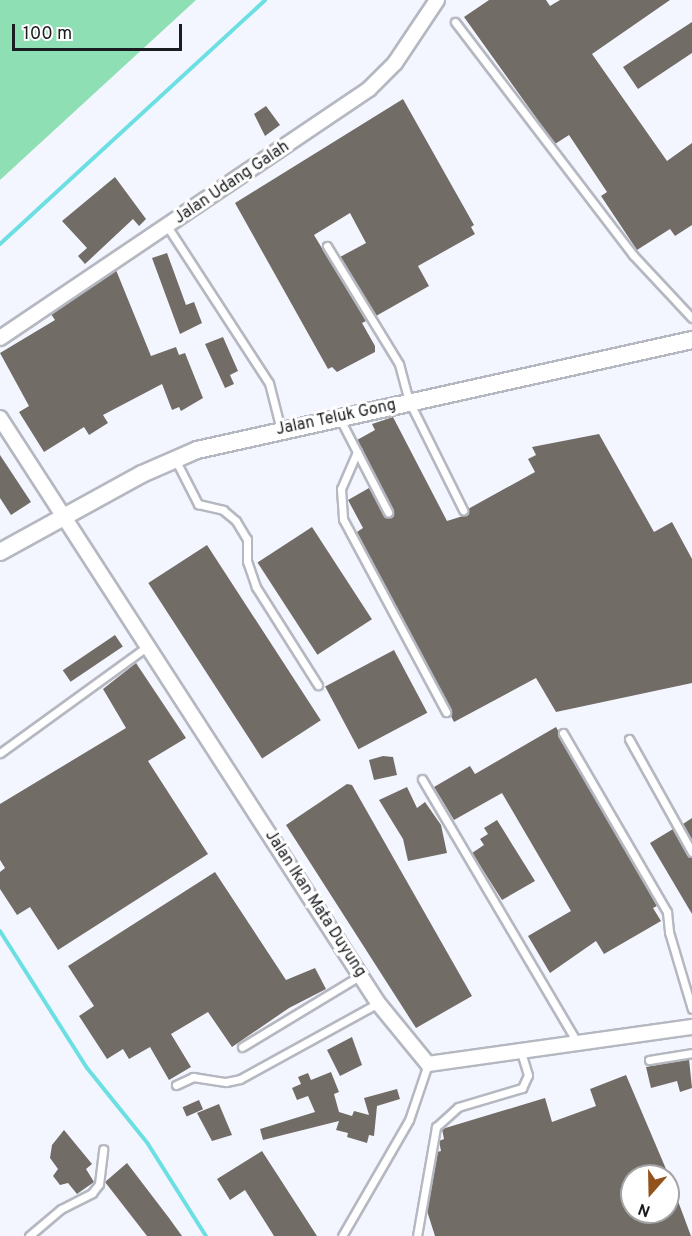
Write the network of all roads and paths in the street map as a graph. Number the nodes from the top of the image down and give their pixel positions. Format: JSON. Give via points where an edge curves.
{"nodes":[{"id":1,"x":437,"y":0,"type":"edge"},
{"id":2,"x":455,"y":22,"type":"dead end"},
{"id":3,"x":167,"y":226,"type":"junction"},
{"id":4,"x":327,"y":246,"type":"dead end"},
{"id":5,"x":692,"y":318,"type":"edge"},
{"id":6,"x":0,"y":338,"type":"edge"},
{"id":7,"x":692,"y":340,"type":"edge"},
{"id":8,"x":409,"y":401,"type":"junction"},
{"id":9,"x":339,"y":417,"type":"junction"},
{"id":10,"x":0,"y":418,"type":"edge"},
{"id":11,"x":281,"y":430,"type":"junction"},
{"id":12,"x":357,"y":452,"type":"junction"},
{"id":13,"x":176,"y":459,"type":"junction"},
{"id":14,"x":463,"y":510,"type":"dead end"},
{"id":15,"x":388,"y":512,"type":"dead end"},
{"id":16,"x":63,"y":516,"type":"junction"},
{"id":17,"x":0,"y":552,"type":"edge"},
{"id":18,"x":148,"y":646,"type":"junction"},
{"id":19,"x":318,"y":685,"type":"dead end"},
{"id":20,"x":446,"y":712,"type":"dead end"},
{"id":21,"x":563,"y":733,"type":"dead end"},
{"id":22,"x":629,"y":739,"type":"dead end"},
{"id":23,"x":0,"y":753,"type":"edge"},
{"id":24,"x":422,"y":778,"type":"dead end"},
{"id":25,"x":692,"y":852,"type":"edge"},
{"id":26,"x":361,"y":975,"type":"junction"},
{"id":27,"x":378,"y":1003,"type":"junction"},
{"id":28,"x":692,"y":1009,"type":"edge"},
{"id":29,"x":692,"y":1027,"type":"edge"},
{"id":30,"x":578,"y":1044,"type":"junction"},
{"id":31,"x":242,"y":1047,"type":"dead end"},
{"id":32,"x":521,"y":1052,"type":"junction"},
{"id":33,"x":692,"y":1053,"type":"edge"},
{"id":34,"x":649,"y":1060,"type":"dead end"},
{"id":35,"x":428,"y":1064,"type":"junction"},
{"id":36,"x":176,"y":1085,"type":"dead end"},
{"id":37,"x":103,"y":1149,"type":"dead end"},
{"id":38,"x":29,"y":1236,"type":"edge"},
{"id":39,"x":342,"y":1236,"type":"edge"},
{"id":40,"x":417,"y":1236,"type":"edge"}],
"edges":[{"from":1,"to":3,"type":"street","name":"Jalan Udang Galah","via":[[395,63],[369,89]]},
{"from":2,"to":5,"type":"lane","via":[[633,255]]},
{"from":3,"to":6,"type":"street","name":"Jalan Udang Galah"},
{"from":3,"to":11,"type":"lane","via":[[269,383]]},
{"from":4,"to":8,"type":"lane","via":[[399,364]]},
{"from":7,"to":8,"type":"street","name":"Jalan Teluk Gong"},
{"from":8,"to":9,"type":"street","name":"Jalan Teluk Gong"},
{"from":8,"to":14,"type":"lane"},
{"from":9,"to":11,"type":"street","name":"Jalan Teluk Gong"},
{"from":9,"to":12,"type":"lane"},
{"from":10,"to":16,"type":"street"},
{"from":11,"to":13,"type":"street","name":"Jalan Teluk Gong"},
{"from":12,"to":15,"type":"lane"},
{"from":12,"to":20,"type":"lane","via":[[341,489],[343,519]]},
{"from":13,"to":16,"type":"street","name":"Jalan Teluk Gong"},
{"from":13,"to":19,"type":"lane","via":[[198,504],[223,510],[236,521],[247,539],[247,561],[256,587]]},
{"from":16,"to":17,"type":"street","name":"Jalan Teluk Gong"},
{"from":16,"to":18,"type":"street","name":"Jalan Ikan Mata Duyung"},
{"from":18,"to":23,"type":"lane"},
{"from":18,"to":26,"type":"street","name":"Jalan Ikan Mata Duyung"},
{"from":21,"to":28,"type":"lane","via":[[667,912],[669,932]]},
{"from":22,"to":25,"type":"lane"},
{"from":24,"to":30,"type":"lane"},
{"from":26,"to":27,"type":"street","name":"Jalan Ikan Mata Duyung"},
{"from":26,"to":31,"type":"lane"},
{"from":27,"to":35,"type":"street","name":"Jalan Ikan Mata Duyung"},
{"from":27,"to":36,"type":"lane","via":[[240,1079],[226,1082],[193,1077]]},
{"from":29,"to":30,"type":"street"},
{"from":30,"to":32,"type":"street"},
{"from":32,"to":35,"type":"street"},
{"from":32,"to":40,"type":"lane","via":[[528,1076],[522,1088],[458,1107],[436,1127]]},
{"from":33,"to":34,"type":"lane"},
{"from":35,"to":39,"type":"lane","via":[[409,1120]]},
{"from":37,"to":38,"type":"lane","via":[[99,1184],[92,1193],[61,1209]]}]}
